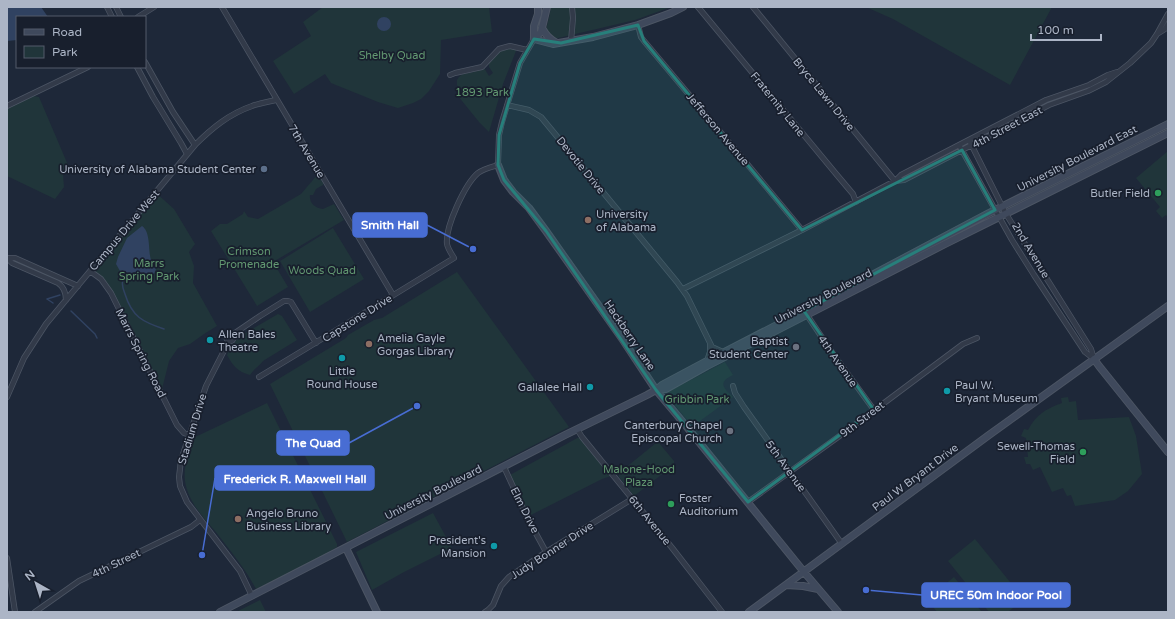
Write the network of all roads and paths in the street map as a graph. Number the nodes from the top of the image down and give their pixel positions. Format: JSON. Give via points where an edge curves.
{"nodes":[{"id":1,"x":107,"y":7,"type":"edge"},
{"id":2,"x":116,"y":7,"type":"edge"},
{"id":3,"x":154,"y":7,"type":"edge"},
{"id":4,"x":222,"y":7,"type":"edge"},
{"id":5,"x":538,"y":7,"type":"edge"},
{"id":6,"x":547,"y":7,"type":"edge"},
{"id":7,"x":572,"y":7,"type":"edge"},
{"id":8,"x":683,"y":7,"type":"edge"},
{"id":9,"x":698,"y":7,"type":"edge"},
{"id":10,"x":753,"y":7,"type":"edge"},
{"id":11,"x":1168,"y":14,"type":"edge"},
{"id":12,"x":112,"y":16,"type":"edge"},
{"id":13,"x":120,"y":16,"type":"edge"},
{"id":14,"x":140,"y":16,"type":"edge"},
{"id":15,"x":1168,"y":24,"type":"edge"},
{"id":16,"x":638,"y":25,"type":"junction"},
{"id":17,"x":542,"y":28,"type":"junction"},
{"id":18,"x":1157,"y":34,"type":"junction"},
{"id":19,"x":534,"y":39,"type":"junction"},
{"id":20,"x":571,"y":41,"type":"junction"},
{"id":21,"x":558,"y":43,"type":"junction"},
{"id":22,"x":527,"y":50,"type":"junction"},
{"id":23,"x":146,"y":64,"type":"edge"},
{"id":24,"x":86,"y":68,"type":"edge"},
{"id":25,"x":138,"y":68,"type":"edge"},
{"id":26,"x":1118,"y":71,"type":"junction"},
{"id":27,"x":450,"y":75,"type":"dead end"},
{"id":28,"x":276,"y":100,"type":"junction"},
{"id":29,"x":507,"y":105,"type":"junction"},
{"id":30,"x":7,"y":106,"type":"edge"},
{"id":31,"x":173,"y":112,"type":"junction"},
{"id":32,"x":165,"y":117,"type":"junction"},
{"id":33,"x":1168,"y":124,"type":"edge"},
{"id":34,"x":1168,"y":133,"type":"edge"},
{"id":35,"x":969,"y":140,"type":"junction"},
{"id":36,"x":195,"y":145,"type":"junction"},
{"id":37,"x":959,"y":145,"type":"junction"},
{"id":38,"x":972,"y":146,"type":"junction"},
{"id":39,"x":962,"y":150,"type":"junction"},
{"id":40,"x":187,"y":154,"type":"junction"},
{"id":41,"x":498,"y":165,"type":"junction"},
{"id":42,"x":895,"y":181,"type":"junction"},
{"id":43,"x":856,"y":202,"type":"junction"},
{"id":44,"x":1002,"y":206,"type":"junction"},
{"id":45,"x":995,"y":210,"type":"junction"},
{"id":46,"x":1006,"y":214,"type":"junction"},
{"id":47,"x":999,"y":217,"type":"junction"},
{"id":48,"x":802,"y":230,"type":"junction"},
{"id":49,"x":7,"y":258,"type":"edge"},
{"id":50,"x":90,"y":271,"type":"junction"},
{"id":51,"x":78,"y":286,"type":"junction"},
{"id":52,"x":682,"y":289,"type":"junction"},
{"id":53,"x":393,"y":295,"type":"junction"},
{"id":54,"x":66,"y":300,"type":"junction"},
{"id":55,"x":1168,"y":306,"type":"edge"},
{"id":56,"x":805,"y":313,"type":"junction"},
{"id":57,"x":977,"y":338,"type":"dead end"},
{"id":58,"x":709,"y":342,"type":"junction"},
{"id":59,"x":316,"y":343,"type":"junction"},
{"id":60,"x":723,"y":352,"type":"junction"},
{"id":61,"x":1094,"y":359,"type":"junction"},
{"id":62,"x":707,"y":361,"type":"junction"},
{"id":63,"x":259,"y":376,"type":"dead end"},
{"id":64,"x":733,"y":386,"type":"dead end"},
{"id":65,"x":656,"y":390,"type":"junction"},
{"id":66,"x":7,"y":397,"type":"edge"},
{"id":67,"x":874,"y":410,"type":"junction"},
{"id":68,"x":577,"y":429,"type":"junction"},
{"id":69,"x":189,"y":435,"type":"junction"},
{"id":70,"x":1168,"y":452,"type":"edge"},
{"id":71,"x":504,"y":468,"type":"junction"},
{"id":72,"x":790,"y":472,"type":"junction"},
{"id":73,"x":632,"y":499,"type":"junction"},
{"id":74,"x":748,"y":502,"type":"junction"},
{"id":75,"x":200,"y":520,"type":"junction"},
{"id":76,"x":842,"y":544,"type":"junction"},
{"id":77,"x":346,"y":548,"type":"junction"},
{"id":78,"x":546,"y":552,"type":"junction"},
{"id":79,"x":7,"y":558,"type":"edge"},
{"id":80,"x":804,"y":572,"type":"junction"},
{"id":81,"x":786,"y":585,"type":"junction"},
{"id":82,"x":818,"y":588,"type":"junction"},
{"id":83,"x":252,"y":596,"type":"junction"},
{"id":84,"x":15,"y":612,"type":"edge"},
{"id":85,"x":35,"y":612,"type":"edge"},
{"id":86,"x":220,"y":612,"type":"edge"},
{"id":87,"x":377,"y":612,"type":"edge"},
{"id":88,"x":485,"y":612,"type":"edge"},
{"id":89,"x":722,"y":612,"type":"edge"},
{"id":90,"x":749,"y":612,"type":"edge"},
{"id":91,"x":838,"y":612,"type":"edge"}],
"edges":[{"from":1,"to":12,"type":"street"},
{"from":2,"to":13,"type":"street"},
{"from":3,"to":14,"type":"street"},
{"from":4,"to":28,"type":"street","name":"7th Avenue"},
{"from":5,"to":19,"type":"main road","name":"Hackberry Lane"},
{"from":6,"to":17,"type":"main road","name":"Hackberry Lane"},
{"from":7,"to":20,"type":"street"},
{"from":8,"to":16,"type":"main road"},
{"from":9,"to":43,"type":"street","name":"Fraternity Lane","via":[[845,185]]},
{"from":10,"to":42,"type":"street","name":"Bryce Lawn Drive"},
{"from":11,"to":18,"type":"street","name":"4th Street East"},
{"from":15,"to":18,"type":"street","name":"4th Street East"},
{"from":16,"to":20,"type":"main road"},
{"from":16,"to":48,"type":"street","name":"Jefferson Avenue","via":[[644,41]]},
{"from":17,"to":19,"type":"main road","name":"Hackberry Lane"},
{"from":17,"to":21,"type":"main road","via":[[551,40]]},
{"from":18,"to":26,"type":"street","name":"4th Street East","via":[[1140,54]]},
{"from":19,"to":21,"type":"main road"},
{"from":19,"to":22,"type":"street","name":"Hackberry Lane"},
{"from":20,"to":21,"type":"main road"},
{"from":22,"to":27,"type":"street","via":[[510,46],[499,49],[482,67]]},
{"from":22,"to":29,"type":"street","name":"Hackberry Lane","via":[[520,63]]},
{"from":23,"to":31,"type":"street"},
{"from":24,"to":30,"type":"street"},
{"from":25,"to":32,"type":"street"},
{"from":26,"to":35,"type":"street","name":"4th Street East","via":[[1089,85],[1046,100]]},
{"from":26,"to":38,"type":"street","name":"4th Street East","via":[[1106,82],[1049,105]]},
{"from":28,"to":36,"type":"street","name":"Campus Drive West","via":[[243,109],[224,119]]},
{"from":28,"to":53,"type":"street","name":"7th Avenue"},
{"from":29,"to":41,"type":"street","name":"Hackberry Lane","via":[[499,135]]},
{"from":29,"to":52,"type":"street","name":"Devotie Drive","via":[[529,110],[542,117]]},
{"from":31,"to":32,"type":"street"},
{"from":31,"to":36,"type":"street"},
{"from":32,"to":40,"type":"street"},
{"from":33,"to":44,"type":"main road","name":"University Boulevard East"},
{"from":34,"to":46,"type":"main road","name":"University Boulevard East"},
{"from":35,"to":37,"type":"street","name":"4th Street East"},
{"from":35,"to":38,"type":"street","name":"2nd Avenue"},
{"from":36,"to":40,"type":"street","name":"Campus Drive West"},
{"from":37,"to":39,"type":"street","name":"2nd Avenue"},
{"from":37,"to":42,"type":"street","name":"4th Street East","via":[[901,175]]},
{"from":38,"to":39,"type":"street","name":"4th Street East"},
{"from":38,"to":44,"type":"street","name":"2nd Avenue"},
{"from":39,"to":42,"type":"street","name":"4th Street East","via":[[904,180]]},
{"from":39,"to":45,"type":"street","name":"2nd Avenue"},
{"from":40,"to":50,"type":"street","name":"Campus Drive West"},
{"from":41,"to":53,"type":"street","name":"Capstone Drive","via":[[477,174],[462,195],[448,230],[447,242],[454,258]]},
{"from":41,"to":65,"type":"main road","name":"Hackberry Lane","via":[[504,180],[548,234]]},
{"from":42,"to":43,"type":"street","name":"4th Street East"},
{"from":43,"to":48,"type":"street","name":"4th Street East"},
{"from":44,"to":45,"type":"main road","name":"University Boulevard East"},
{"from":44,"to":46,"type":"street","name":"2nd Avenue"},
{"from":45,"to":47,"type":"street","name":"2nd Avenue"},
{"from":45,"to":56,"type":"main road","name":"University Boulevard"},
{"from":46,"to":47,"type":"main road","name":"University Boulevard East"},
{"from":46,"to":61,"type":"street","name":"2nd Avenue","via":[[1091,349]]},
{"from":47,"to":56,"type":"main road","name":"University Boulevard"},
{"from":47,"to":61,"type":"street","name":"2nd Avenue","via":[[1064,322],[1085,352]]},
{"from":48,"to":52,"type":"street","name":"4th Street East"},
{"from":49,"to":51,"type":"street","via":[[15,258]]},
{"from":49,"to":54,"type":"street","via":[[12,263],[58,283],[66,294]]},
{"from":50,"to":51,"type":"street","name":"Campus Drive West"},
{"from":50,"to":69,"type":"street","name":"Marrs Spring Road","via":[[101,279],[111,293],[177,425]]},
{"from":51,"to":54,"type":"street","name":"Campus Drive West"},
{"from":52,"to":58,"type":"street","name":"Devotie Drive"},
{"from":53,"to":59,"type":"street","name":"Capstone Drive"},
{"from":54,"to":66,"type":"street","name":"Campus Drive West","via":[[46,324],[24,358]]},
{"from":55,"to":61,"type":"main road","name":"Paul W Bryant Drive"},
{"from":56,"to":60,"type":"main road","name":"University Boulevard"},
{"from":56,"to":65,"type":"main road","name":"University Boulevard","via":[[666,389]]},
{"from":56,"to":67,"type":"street","name":"4th Avenue"},
{"from":57,"to":67,"type":"street","name":"9th Street","via":[[963,344]]},
{"from":58,"to":60,"type":"street","name":"Devotie Drive","via":[[712,347]]},
{"from":58,"to":62,"type":"street","via":[[710,352]]},
{"from":59,"to":63,"type":"street","name":"Capstone Drive"},
{"from":59,"to":69,"type":"street","name":"Stadium Drive","via":[[288,301],[284,301],[232,335],[229,334],[229,341],[206,386]]},
{"from":60,"to":62,"type":"main road","name":"University Boulevard"},
{"from":61,"to":70,"type":"main road","name":"2nd Avenue"},
{"from":61,"to":76,"type":"main road","name":"Paul W Bryant Drive"},
{"from":62,"to":65,"type":"main road","name":"University Boulevard","via":[[662,384]]},
{"from":64,"to":72,"type":"street","name":"5th Avenue","via":[[744,407]]},
{"from":65,"to":68,"type":"main road","name":"University Boulevard"},
{"from":65,"to":74,"type":"main road","name":"Hackberry Lane"},
{"from":67,"to":72,"type":"street","name":"9th Street"},
{"from":68,"to":71,"type":"main road","name":"University Boulevard"},
{"from":68,"to":73,"type":"street","name":"6th Avenue"},
{"from":69,"to":75,"type":"street","name":"Stadium Drive","via":[[181,460],[180,486],[187,502]]},
{"from":71,"to":77,"type":"main road","name":"University Boulevard"},
{"from":71,"to":78,"type":"street","name":"Elm Drive"},
{"from":72,"to":74,"type":"street","name":"9th Street"},
{"from":72,"to":76,"type":"street","name":"5th Avenue"},
{"from":73,"to":78,"type":"street","name":"Judy Bonner Drive"},
{"from":73,"to":89,"type":"street","name":"6th Avenue"},
{"from":74,"to":80,"type":"main road","name":"Hackberry Lane"},
{"from":75,"to":83,"type":"street","name":"Stadium Drive","via":[[240,572]]},
{"from":75,"to":85,"type":"street","name":"4th Street","via":[[191,527],[79,581]]},
{"from":76,"to":80,"type":"main road","name":"Paul W Bryant Drive"},
{"from":77,"to":83,"type":"main road","name":"University Boulevard"},
{"from":77,"to":87,"type":"main road"},
{"from":78,"to":88,"type":"street","name":"Judy Bonner Drive","via":[[509,577],[501,586],[493,605]]},
{"from":79,"to":84,"type":"street"},
{"from":80,"to":81,"type":"main road","name":"Paul W Bryant Drive"},
{"from":80,"to":82,"type":"main road","name":"Hackberry Lane"},
{"from":81,"to":82,"type":"main road"},
{"from":81,"to":90,"type":"main road","name":"Paul W Bryant Drive"},
{"from":82,"to":91,"type":"main road","name":"Hackberry Lane"},
{"from":83,"to":86,"type":"main road","name":"University Boulevard"}]}
